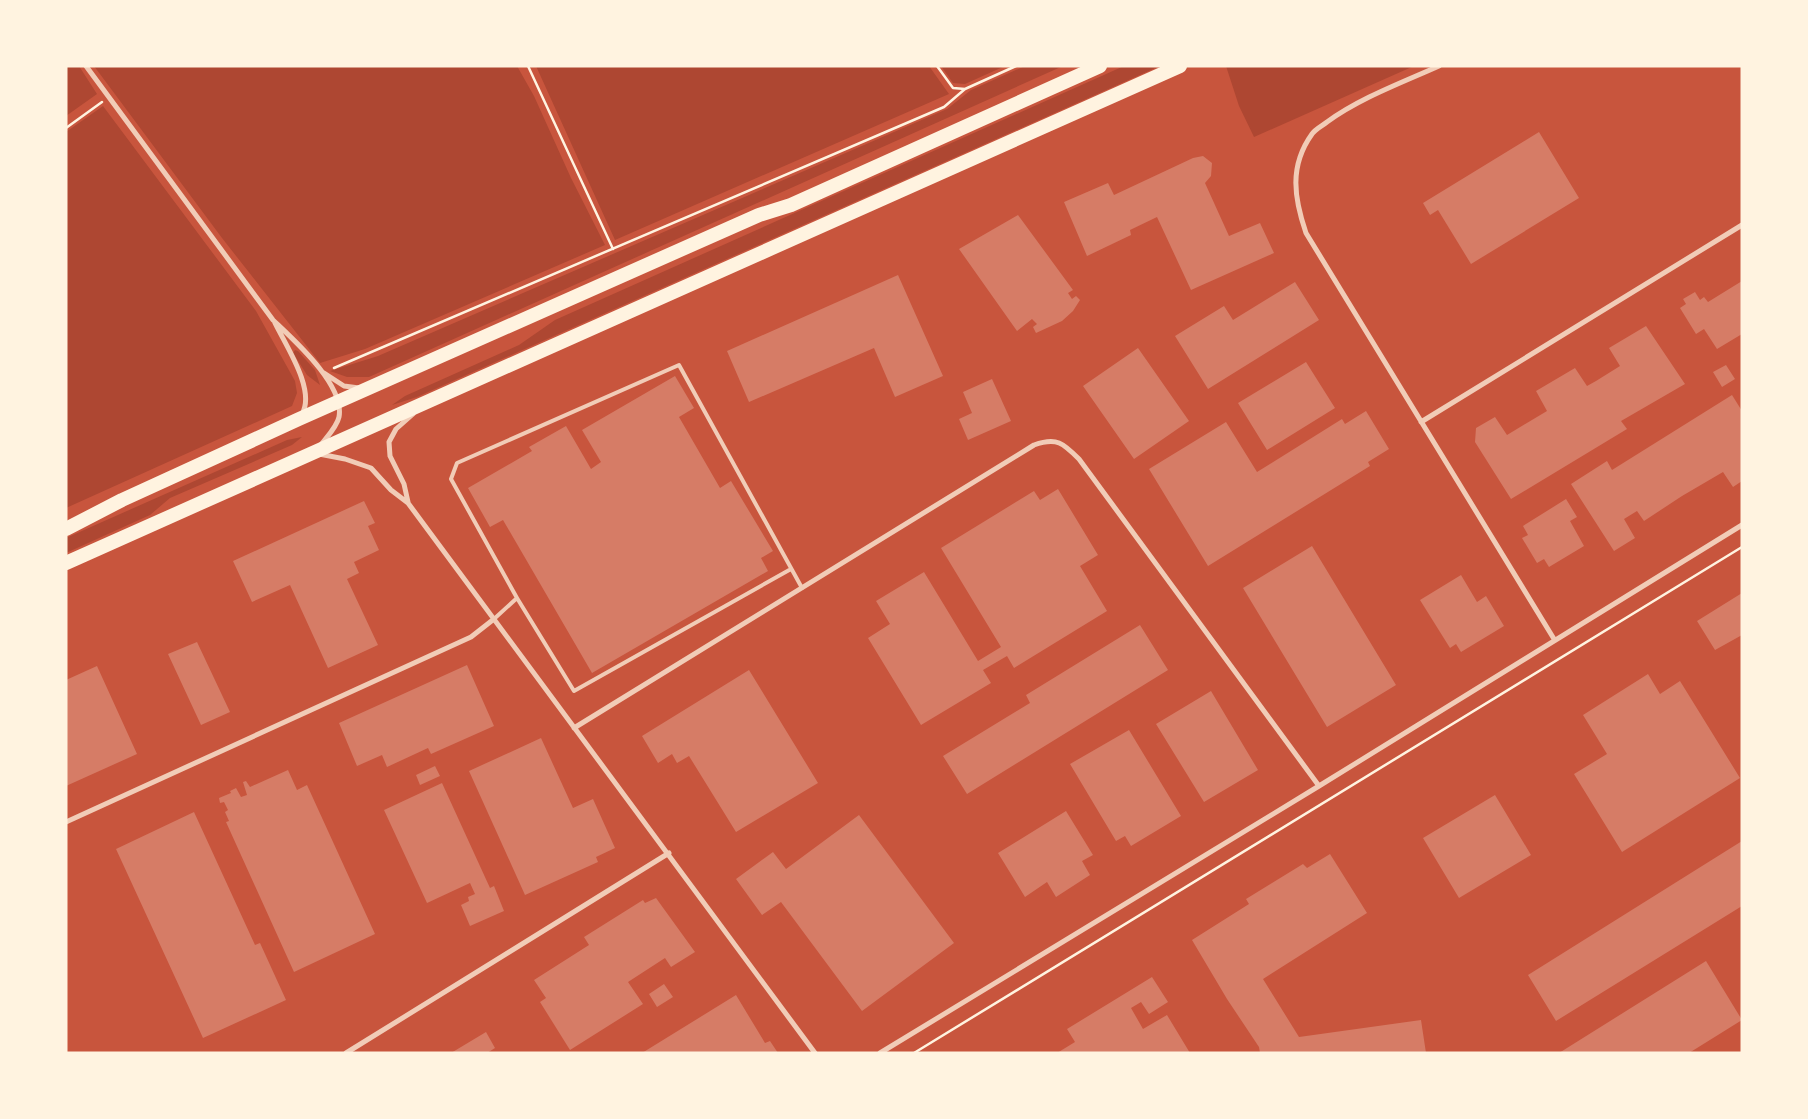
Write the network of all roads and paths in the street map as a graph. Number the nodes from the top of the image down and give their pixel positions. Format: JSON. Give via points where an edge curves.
{"nodes":[{"id":1,"x":86,"y":66,"type":"edge"},
{"id":2,"x":528,"y":66,"type":"edge"},
{"id":3,"x":937,"y":66,"type":"edge"},
{"id":4,"x":1016,"y":66,"type":"edge"},
{"id":5,"x":1100,"y":66,"type":"edge"},
{"id":6,"x":1180,"y":66,"type":"edge"},
{"id":7,"x":1439,"y":66,"type":"edge"},
{"id":8,"x":965,"y":89,"type":"junction"},
{"id":9,"x":109,"y":97,"type":"junction"},
{"id":10,"x":66,"y":128,"type":"edge"},
{"id":11,"x":1742,"y":226,"type":"edge"},
{"id":12,"x":613,"y":249,"type":"junction"},
{"id":13,"x":273,"y":320,"type":"junction"},
{"id":14,"x":323,"y":373,"type":"junction"},
{"id":15,"x":375,"y":386,"type":"junction"},
{"id":16,"x":339,"y":401,"type":"junction"},
{"id":17,"x":424,"y":403,"type":"junction"},
{"id":18,"x":299,"y":419,"type":"junction"},
{"id":19,"x":1421,"y":422,"type":"junction"},
{"id":20,"x":314,"y":453,"type":"junction"},
{"id":21,"x":408,"y":503,"type":"junction"},
{"id":22,"x":1742,"y":525,"type":"edge"},
{"id":23,"x":66,"y":529,"type":"edge"},
{"id":24,"x":1742,"y":546,"type":"edge"},
{"id":25,"x":66,"y":563,"type":"edge"},
{"id":26,"x":792,"y":570,"type":"junction"},
{"id":27,"x":802,"y":588,"type":"junction"},
{"id":28,"x":517,"y":598,"type":"junction"},
{"id":29,"x":494,"y":619,"type":"junction"},
{"id":30,"x":1554,"y":639,"type":"junction"},
{"id":31,"x":574,"y":728,"type":"junction"},
{"id":32,"x":1319,"y":786,"type":"junction"},
{"id":33,"x":66,"y":822,"type":"edge"},
{"id":34,"x":669,"y":854,"type":"junction"},
{"id":35,"x":346,"y":1053,"type":"edge"},
{"id":36,"x":815,"y":1053,"type":"edge"},
{"id":37,"x":880,"y":1053,"type":"edge"},
{"id":38,"x":914,"y":1053,"type":"edge"}],
"edges":[{"from":1,"to":9,"type":"street"},
{"from":2,"to":12,"type":"path"},
{"from":3,"to":8,"type":"path","via":[[953,88]]},
{"from":4,"to":8,"type":"path"},
{"from":5,"to":15,"type":"highway"},
{"from":6,"to":17,"type":"highway"},
{"from":7,"to":19,"type":"street","via":[[1370,97],[1312,133],[1302,153],[1295,184],[1306,233]]},
{"from":8,"to":12,"type":"path","via":[[944,107]]},
{"from":9,"to":10,"type":"path"},
{"from":9,"to":13,"type":"street"},
{"from":11,"to":19,"type":"street"},
{"from":12,"to":14,"type":"path"},
{"from":13,"to":14,"type":"street","via":[[304,349]]},
{"from":13,"to":18,"type":"street","via":[[303,380],[307,396]]},
{"from":14,"to":15,"type":"street","via":[[344,386]]},
{"from":14,"to":16,"type":"street"},
{"from":15,"to":16,"type":"highway"},
{"from":16,"to":18,"type":"highway"},
{"from":16,"to":20,"type":"street","via":[[339,418]]},
{"from":17,"to":20,"type":"highway"},
{"from":17,"to":21,"type":"street","via":[[396,429],[389,442],[390,456],[404,484]]},
{"from":18,"to":23,"type":"highway"},
{"from":19,"to":30,"type":"street"},
{"from":20,"to":21,"type":"street","via":[[371,468]]},
{"from":20,"to":25,"type":"highway"},
{"from":21,"to":29,"type":"street"},
{"from":22,"to":30,"type":"street"},
{"from":24,"to":38,"type":"path"},
{"from":26,"to":27,"type":"lane"},
{"from":26,"to":28,"type":"lane","via":[[574,691]]},
{"from":26,"to":28,"type":"lane","via":[[678,364],[457,463],[451,479]]},
{"from":27,"to":31,"type":"street"},
{"from":27,"to":32,"type":"street","via":[[1034,445],[1056,441],[1079,459]]},
{"from":28,"to":29,"type":"lane"},
{"from":29,"to":31,"type":"street"},
{"from":29,"to":33,"type":"street","via":[[471,637]]},
{"from":30,"to":32,"type":"street"},
{"from":31,"to":34,"type":"street"},
{"from":32,"to":37,"type":"street"},
{"from":34,"to":35,"type":"street"},
{"from":34,"to":36,"type":"street"}]}
